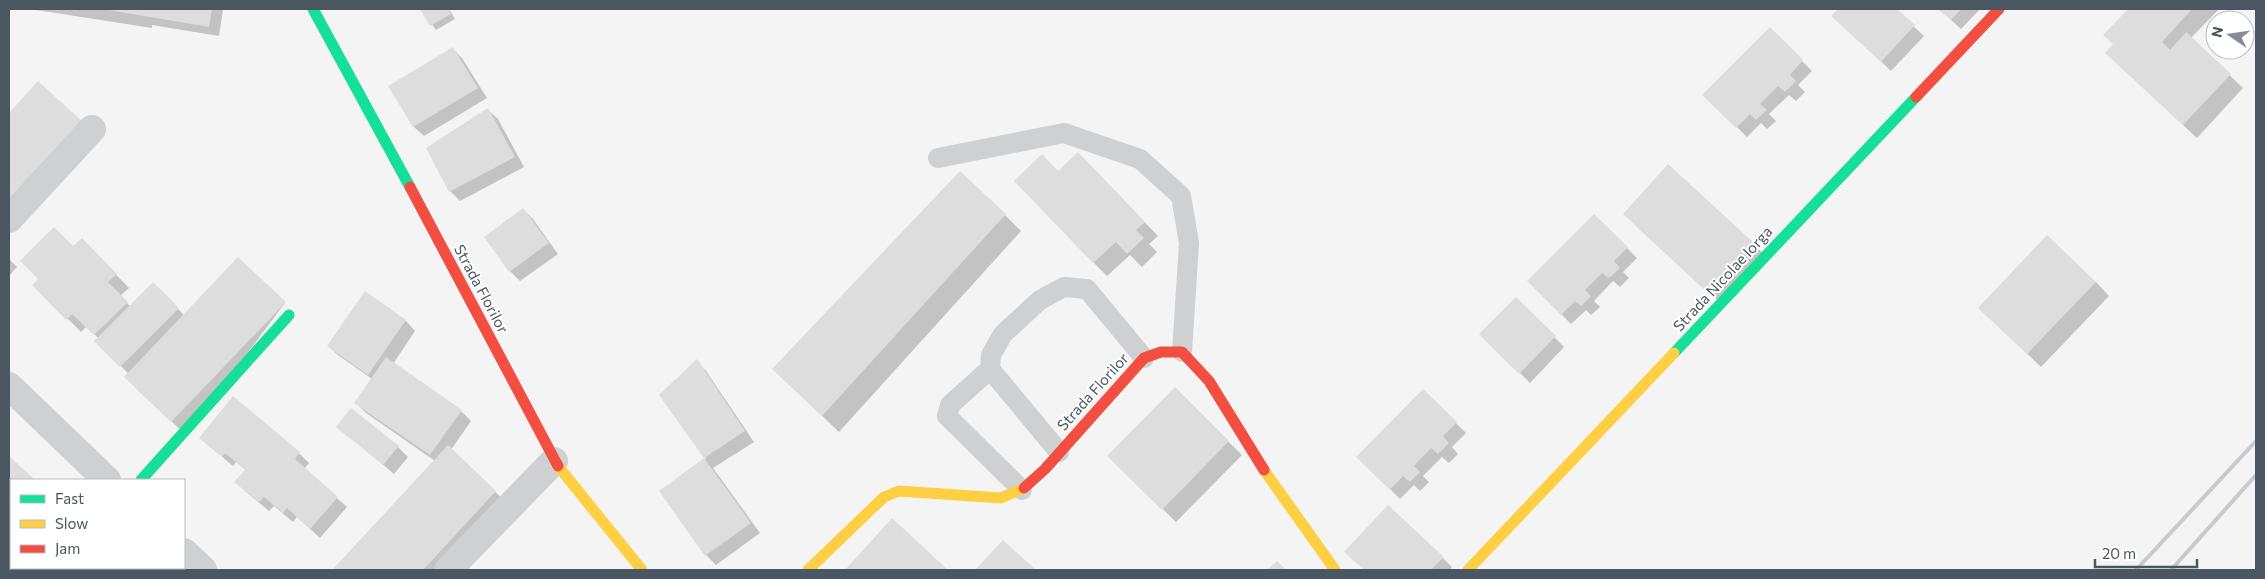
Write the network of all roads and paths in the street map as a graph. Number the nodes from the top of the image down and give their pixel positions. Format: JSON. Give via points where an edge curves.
{"nodes":[{"id":1,"x":313,"y":9,"type":"edge"},
{"id":2,"x":1999,"y":9,"type":"edge"},
{"id":3,"x":92,"y":129,"type":"dead end"},
{"id":4,"x":938,"y":158,"type":"dead end"},
{"id":5,"x":9,"y":219,"type":"edge"},
{"id":6,"x":289,"y":315,"type":"dead end"},
{"id":7,"x":1182,"y":352,"type":"junction"},
{"id":8,"x":1144,"y":358,"type":"junction"},
{"id":9,"x":990,"y":369,"type":"junction"},
{"id":10,"x":9,"y":386,"type":"edge"},
{"id":11,"x":1059,"y":452,"type":"junction"},
{"id":12,"x":554,"y":461,"type":"junction"},
{"id":13,"x":106,"y":479,"type":"edge"},
{"id":14,"x":142,"y":479,"type":"edge"},
{"id":15,"x":1022,"y":490,"type":"junction"},
{"id":16,"x":185,"y":553,"type":"edge"},
{"id":17,"x":203,"y":570,"type":"edge"},
{"id":18,"x":448,"y":570,"type":"edge"},
{"id":19,"x":642,"y":570,"type":"edge"},
{"id":20,"x":808,"y":570,"type":"edge"},
{"id":21,"x":1335,"y":570,"type":"edge"},
{"id":22,"x":1468,"y":570,"type":"edge"}],
"edges":[{"from":1,"to":12,"type":"street","name":"Strada Florilor"},
{"from":2,"to":22,"type":"street","name":"Strada Nicolae Iorga"},
{"from":3,"to":5,"type":"street"},
{"from":4,"to":7,"type":"lane","via":[[1064,133],[1140,159],[1181,196],[1189,243]]},
{"from":6,"to":14,"type":"street"},
{"from":7,"to":8,"type":"street","name":"Strada Florilor","via":[[1161,352]]},
{"from":7,"to":21,"type":"street","via":[[1209,381],[1272,484]]},
{"from":8,"to":9,"type":"lane","via":[[1087,289],[1064,287],[1040,300],[1004,334],[991,355]]},
{"from":8,"to":11,"type":"street","name":"Strada Florilor"},
{"from":9,"to":11,"type":"lane"},
{"from":9,"to":15,"type":"lane","via":[[950,405],[947,416]]},
{"from":10,"to":13,"type":"street"},
{"from":11,"to":15,"type":"street","name":"Strada Florilor"},
{"from":12,"to":18,"type":"street"},
{"from":12,"to":19,"type":"street","name":"Strada Florilor"},
{"from":15,"to":20,"type":"street","name":"Strada Florilor","via":[[1001,498],[899,491],[884,497]]},
{"from":16,"to":17,"type":"street"}]}
